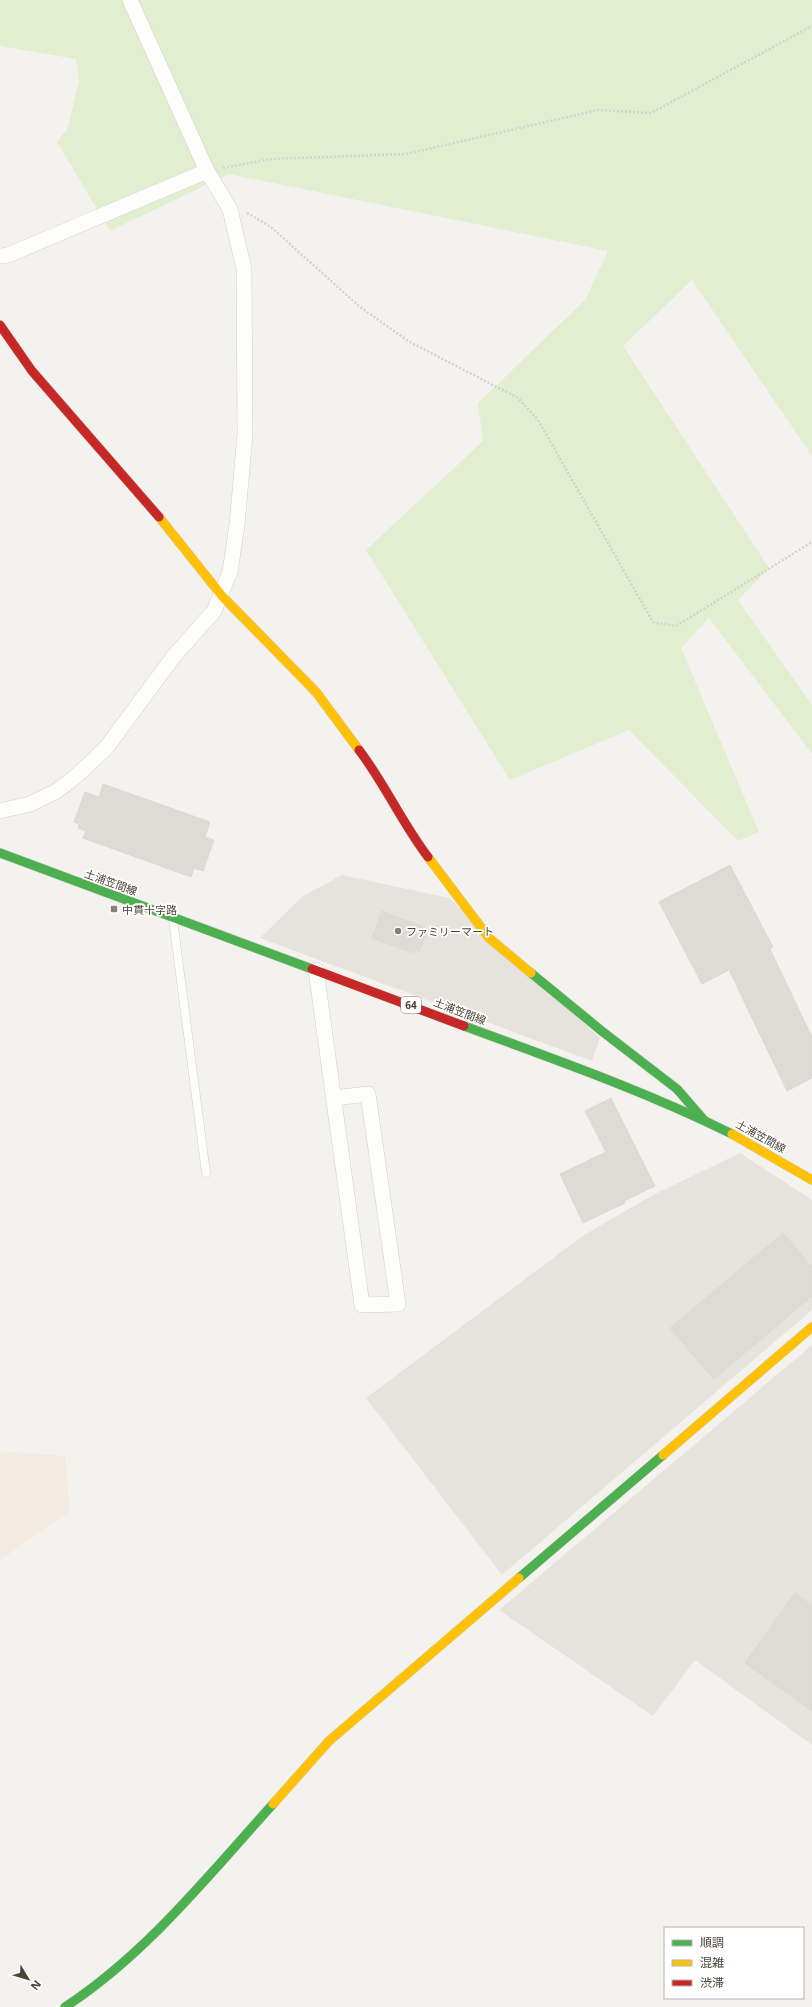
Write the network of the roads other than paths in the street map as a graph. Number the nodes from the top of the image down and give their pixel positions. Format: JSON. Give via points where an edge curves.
{"nodes":[{"id":1,"x":130,"y":0,"type":"edge"},
{"id":2,"x":207,"y":171,"type":"junction"},
{"id":3,"x":0,"y":256,"type":"edge"},
{"id":4,"x":0,"y":325,"type":"edge"},
{"id":5,"x":222,"y":596,"type":"junction"},
{"id":6,"x":0,"y":811,"type":"edge"},
{"id":7,"x":0,"y":853,"type":"edge"},
{"id":8,"x":172,"y":917,"type":"junction"},
{"id":9,"x":316,"y":970,"type":"junction"},
{"id":10,"x":334,"y":1098,"type":"junction"},
{"id":11,"x":703,"y":1119,"type":"junction"},
{"id":12,"x":206,"y":1173,"type":"dead end"},
{"id":13,"x":812,"y":1180,"type":"edge"},
{"id":14,"x":812,"y":1327,"type":"edge"},
{"id":15,"x":65,"y":2007,"type":"edge"}],
"edges":[{"from":1,"to":2,"type":"street"},
{"from":2,"to":3,"type":"street","via":[[8,255]]},
{"from":2,"to":5,"type":"street","via":[[230,208],[244,269],[245,434],[237,525],[231,564]]},
{"from":4,"to":5,"type":"street","via":[[32,371],[150,506]]},
{"from":5,"to":6,"type":"street","via":[[214,611],[174,656],[106,748],[55,792],[30,804]]},
{"from":5,"to":11,"type":"street","via":[[284,657],[340,722],[373,768],[416,842],[489,938],[677,1089]]},
{"from":7,"to":8,"type":"street","name":"土浦笠間線","number":"64"},
{"from":8,"to":9,"type":"street","name":"土浦笠間線","number":"64"},
{"from":8,"to":12,"type":"lane"},
{"from":9,"to":10,"type":"street"},
{"from":9,"to":11,"type":"street","name":"土浦笠間線","number":"64","via":[[610,1080]]},
{"from":10,"to":10,"type":"street","via":[[362,1305],[398,1304],[368,1094]]},
{"from":11,"to":13,"type":"street","name":"土浦笠間線","number":"64","via":[[758,1146]]},
{"from":14,"to":15,"type":"street","via":[[329,1741],[175,1914],[91,1990]]}]}
